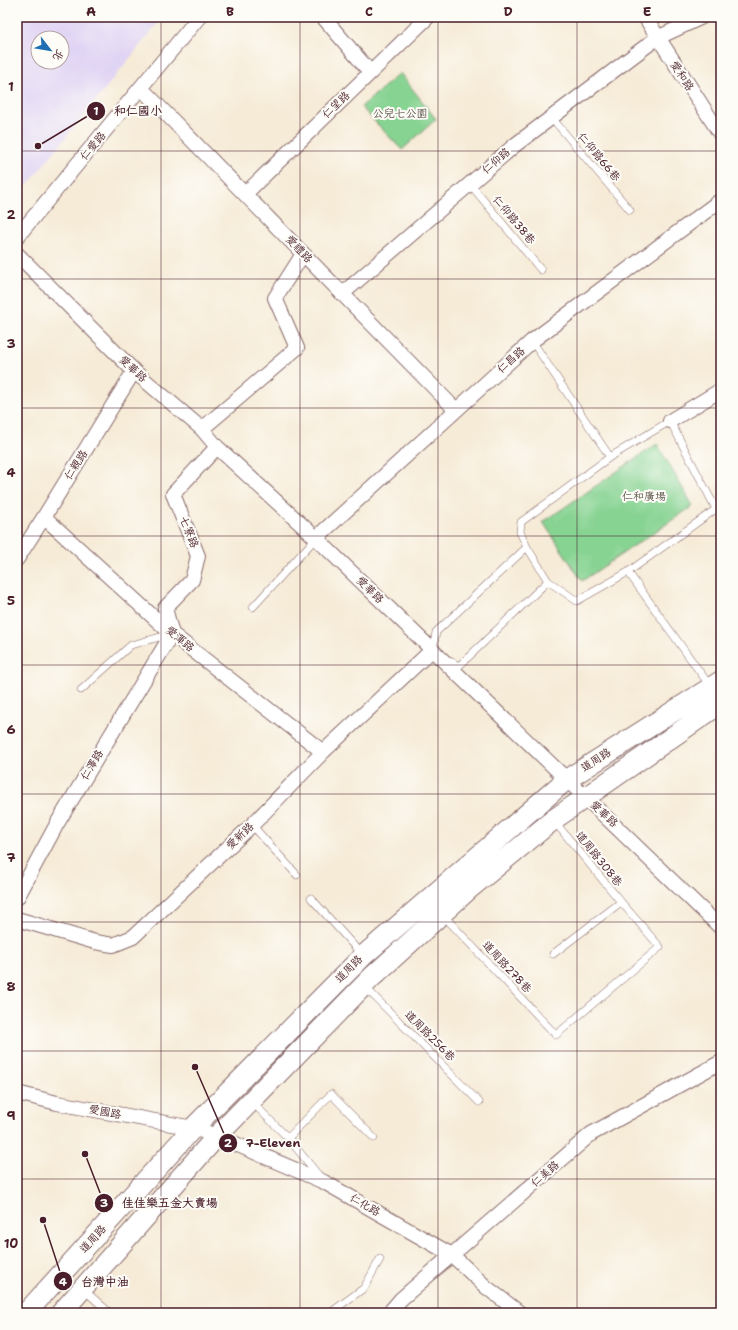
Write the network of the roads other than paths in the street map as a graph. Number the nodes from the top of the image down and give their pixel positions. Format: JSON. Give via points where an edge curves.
{"nodes":[{"id":1,"x":199,"y":17,"type":"edge"},
{"id":2,"x":323,"y":17,"type":"edge"},
{"id":3,"x":428,"y":17,"type":"edge"},
{"id":4,"x":645,"y":17,"type":"edge"},
{"id":5,"x":702,"y":17,"type":"edge"},
{"id":6,"x":657,"y":38,"type":"junction"},
{"id":7,"x":370,"y":72,"type":"junction"},
{"id":8,"x":141,"y":88,"type":"junction"},
{"id":9,"x":551,"y":117,"type":"junction"},
{"id":10,"x":721,"y":135,"type":"edge"},
{"id":11,"x":470,"y":184,"type":"junction"},
{"id":12,"x":245,"y":194,"type":"junction"},
{"id":13,"x":721,"y":200,"type":"edge"},
{"id":14,"x":630,"y":210,"type":"dead end"},
{"id":15,"x":17,"y":237,"type":"edge"},
{"id":16,"x":17,"y":254,"type":"edge"},
{"id":17,"x":303,"y":254,"type":"junction"},
{"id":18,"x":542,"y":270,"type":"dead end"},
{"id":19,"x":342,"y":294,"type":"junction"},
{"id":20,"x":532,"y":342,"type":"junction"},
{"id":21,"x":134,"y":371,"type":"junction"},
{"id":22,"x":721,"y":390,"type":"edge"},
{"id":23,"x":456,"y":410,"type":"junction"},
{"id":24,"x":670,"y":421,"type":"junction"},
{"id":25,"x":202,"y":429,"type":"junction"},
{"id":26,"x":217,"y":447,"type":"junction"},
{"id":27,"x":610,"y":457,"type":"junction"},
{"id":28,"x":44,"y":517,"type":"junction"},
{"id":29,"x":316,"y":538,"type":"junction"},
{"id":30,"x":527,"y":547,"type":"junction"},
{"id":31,"x":17,"y":559,"type":"edge"},
{"id":32,"x":628,"y":572,"type":"junction"},
{"id":33,"x":548,"y":581,"type":"junction"},
{"id":34,"x":253,"y":607,"type":"dead end"},
{"id":35,"x":172,"y":634,"type":"junction"},
{"id":36,"x":432,"y":650,"type":"junction"},
{"id":37,"x":81,"y":690,"type":"dead end"},
{"id":38,"x":718,"y":690,"type":"edge"},
{"id":39,"x":323,"y":752,"type":"junction"},
{"id":40,"x":566,"y":780,"type":"junction"},
{"id":41,"x":584,"y":796,"type":"junction"},
{"id":42,"x":553,"y":820,"type":"junction"},
{"id":43,"x":252,"y":825,"type":"junction"},
{"id":44,"x":298,"y":875,"type":"dead end"},
{"id":45,"x":17,"y":898,"type":"edge"},
{"id":46,"x":311,"y":898,"type":"dead end"},
{"id":47,"x":621,"y":902,"type":"junction"},
{"id":48,"x":442,"y":914,"type":"junction"},
{"id":49,"x":17,"y":919,"type":"edge"},
{"id":50,"x":721,"y":928,"type":"edge"},
{"id":51,"x":553,"y":954,"type":"dead end"},
{"id":52,"x":363,"y":956,"type":"junction"},
{"id":53,"x":364,"y":986,"type":"junction"},
{"id":54,"x":721,"y":1062,"type":"edge"},
{"id":55,"x":17,"y":1093,"type":"edge"},
{"id":56,"x":252,"y":1102,"type":"junction"},
{"id":57,"x":479,"y":1102,"type":"dead end"},
{"id":58,"x":193,"y":1128,"type":"junction"},
{"id":59,"x":218,"y":1136,"type":"junction"},
{"id":60,"x":288,"y":1138,"type":"junction"},
{"id":61,"x":374,"y":1138,"type":"dead end"},
{"id":62,"x":324,"y":1182,"type":"junction"},
{"id":63,"x":452,"y":1255,"type":"junction"},
{"id":64,"x":380,"y":1259,"type":"dead end"},
{"id":65,"x":82,"y":1289,"type":"junction"},
{"id":66,"x":26,"y":1313,"type":"edge"},
{"id":67,"x":61,"y":1313,"type":"edge"},
{"id":68,"x":110,"y":1313,"type":"edge"},
{"id":69,"x":330,"y":1313,"type":"edge"},
{"id":70,"x":389,"y":1313,"type":"edge"},
{"id":71,"x":520,"y":1313,"type":"edge"}],
"edges":[{"from":1,"to":8,"type":"street","name":"仁愛路"},
{"from":2,"to":7,"type":"street"},
{"from":3,"to":7,"type":"street","name":"仁望路"},
{"from":4,"to":6,"type":"street","name":"愛和路"},
{"from":5,"to":6,"type":"street"},
{"from":6,"to":9,"type":"street","name":"仁仰路"},
{"from":6,"to":10,"type":"street","name":"愛和路"},
{"from":7,"to":12,"type":"street","name":"仁望路"},
{"from":8,"to":12,"type":"street","name":"愛禮路"},
{"from":8,"to":15,"type":"street","name":"仁愛路"},
{"from":9,"to":11,"type":"street","name":"仁仰路"},
{"from":9,"to":14,"type":"lane","name":"仁仰路66巷"},
{"from":11,"to":18,"type":"lane","name":"仁仰路38巷"},
{"from":11,"to":19,"type":"street","name":"仁仰路"},
{"from":12,"to":17,"type":"street","name":"愛禮路"},
{"from":13,"to":20,"type":"street","name":"仁昌路"},
{"from":16,"to":21,"type":"street","name":"愛華路"},
{"from":17,"to":19,"type":"street","name":"愛禮路"},
{"from":17,"to":25,"type":"street","via":[[275,298],[297,348]]},
{"from":19,"to":23,"type":"street","name":"愛禮路"},
{"from":20,"to":23,"type":"street","name":"仁昌路"},
{"from":20,"to":27,"type":"lane"},
{"from":21,"to":25,"type":"street","name":"愛華路"},
{"from":21,"to":28,"type":"street","name":"仁親路"},
{"from":22,"to":24,"type":"street"},
{"from":23,"to":29,"type":"street","name":"仁昌路"},
{"from":24,"to":27,"type":"lane"},
{"from":24,"to":32,"type":"lane","via":[[716,509]]},
{"from":25,"to":26,"type":"street","name":"愛華路"},
{"from":26,"to":29,"type":"street","name":"愛華路"},
{"from":26,"to":35,"type":"street","name":"七寮路","via":[[173,494],[198,556],[192,580],[165,608]]},
{"from":27,"to":30,"type":"lane","via":[[521,522],[520,532]]},
{"from":28,"to":31,"type":"street","name":"仁親路"},
{"from":28,"to":35,"type":"street","name":"愛渾路"},
{"from":29,"to":34,"type":"lane"},
{"from":29,"to":36,"type":"street","name":"愛華路"},
{"from":30,"to":33,"type":"lane"},
{"from":30,"to":36,"type":"lane","via":[[436,632]]},
{"from":32,"to":33,"type":"lane","via":[[577,601]]},
{"from":32,"to":38,"type":"lane"},
{"from":33,"to":36,"type":"lane","via":[[459,666]]},
{"from":35,"to":37,"type":"lane","via":[[131,646]]},
{"from":35,"to":39,"type":"street","name":"愛渾路"},
{"from":35,"to":45,"type":"street","name":"仁澤路","via":[[58,822]]},
{"from":36,"to":39,"type":"street","name":"愛新路"},
{"from":36,"to":40,"type":"street","name":"愛華路"},
{"from":38,"to":40,"type":"main road","name":"道周路"},
{"from":38,"to":41,"type":"main road","name":"道周路"},
{"from":39,"to":43,"type":"street","name":"愛新路"},
{"from":40,"to":41,"type":"street","name":"愛華路"},
{"from":40,"to":52,"type":"main road","name":"道周路"},
{"from":41,"to":42,"type":"main road","name":"道周路"},
{"from":41,"to":50,"type":"street","name":"愛華路"},
{"from":42,"to":47,"type":"lane","name":"道周路308巷"},
{"from":42,"to":48,"type":"main road","name":"道周路"},
{"from":43,"to":44,"type":"lane"},
{"from":43,"to":49,"type":"street","name":"愛新路","via":[[133,937],[113,944],[96,942]]},
{"from":46,"to":52,"type":"lane"},
{"from":47,"to":48,"type":"lane","name":"道周路278巷","via":[[660,947],[556,1035]]},
{"from":47,"to":51,"type":"lane","name":"道周路308巷"},
{"from":48,"to":53,"type":"main road","name":"道周路"},
{"from":52,"to":58,"type":"main road","name":"道周路"},
{"from":53,"to":56,"type":"main road","name":"道周路"},
{"from":53,"to":57,"type":"lane","name":"道周路256巷"},
{"from":54,"to":63,"type":"street","name":"仁美路","via":[[591,1134]]},
{"from":55,"to":58,"type":"street","name":"愛國路","via":[[57,1103]]},
{"from":56,"to":59,"type":"main road","name":"道周路"},
{"from":56,"to":60,"type":"lane"},
{"from":58,"to":59,"type":"street","name":"仁化路"},
{"from":58,"to":66,"type":"main road","name":"道周路"},
{"from":59,"to":62,"type":"street","name":"仁化路"},
{"from":59,"to":65,"type":"main road","name":"道周路"},
{"from":60,"to":61,"type":"lane","via":[[331,1094]]},
{"from":60,"to":62,"type":"lane"},
{"from":62,"to":63,"type":"street","name":"仁化路"},
{"from":63,"to":70,"type":"street","name":"仁美路","via":[[401,1299]]},
{"from":63,"to":71,"type":"street","name":"仁化路","via":[[486,1287]]},
{"from":64,"to":69,"type":"lane","via":[[364,1288]]},
{"from":65,"to":67,"type":"main road","name":"道周路"},
{"from":65,"to":68,"type":"lane"}]}
